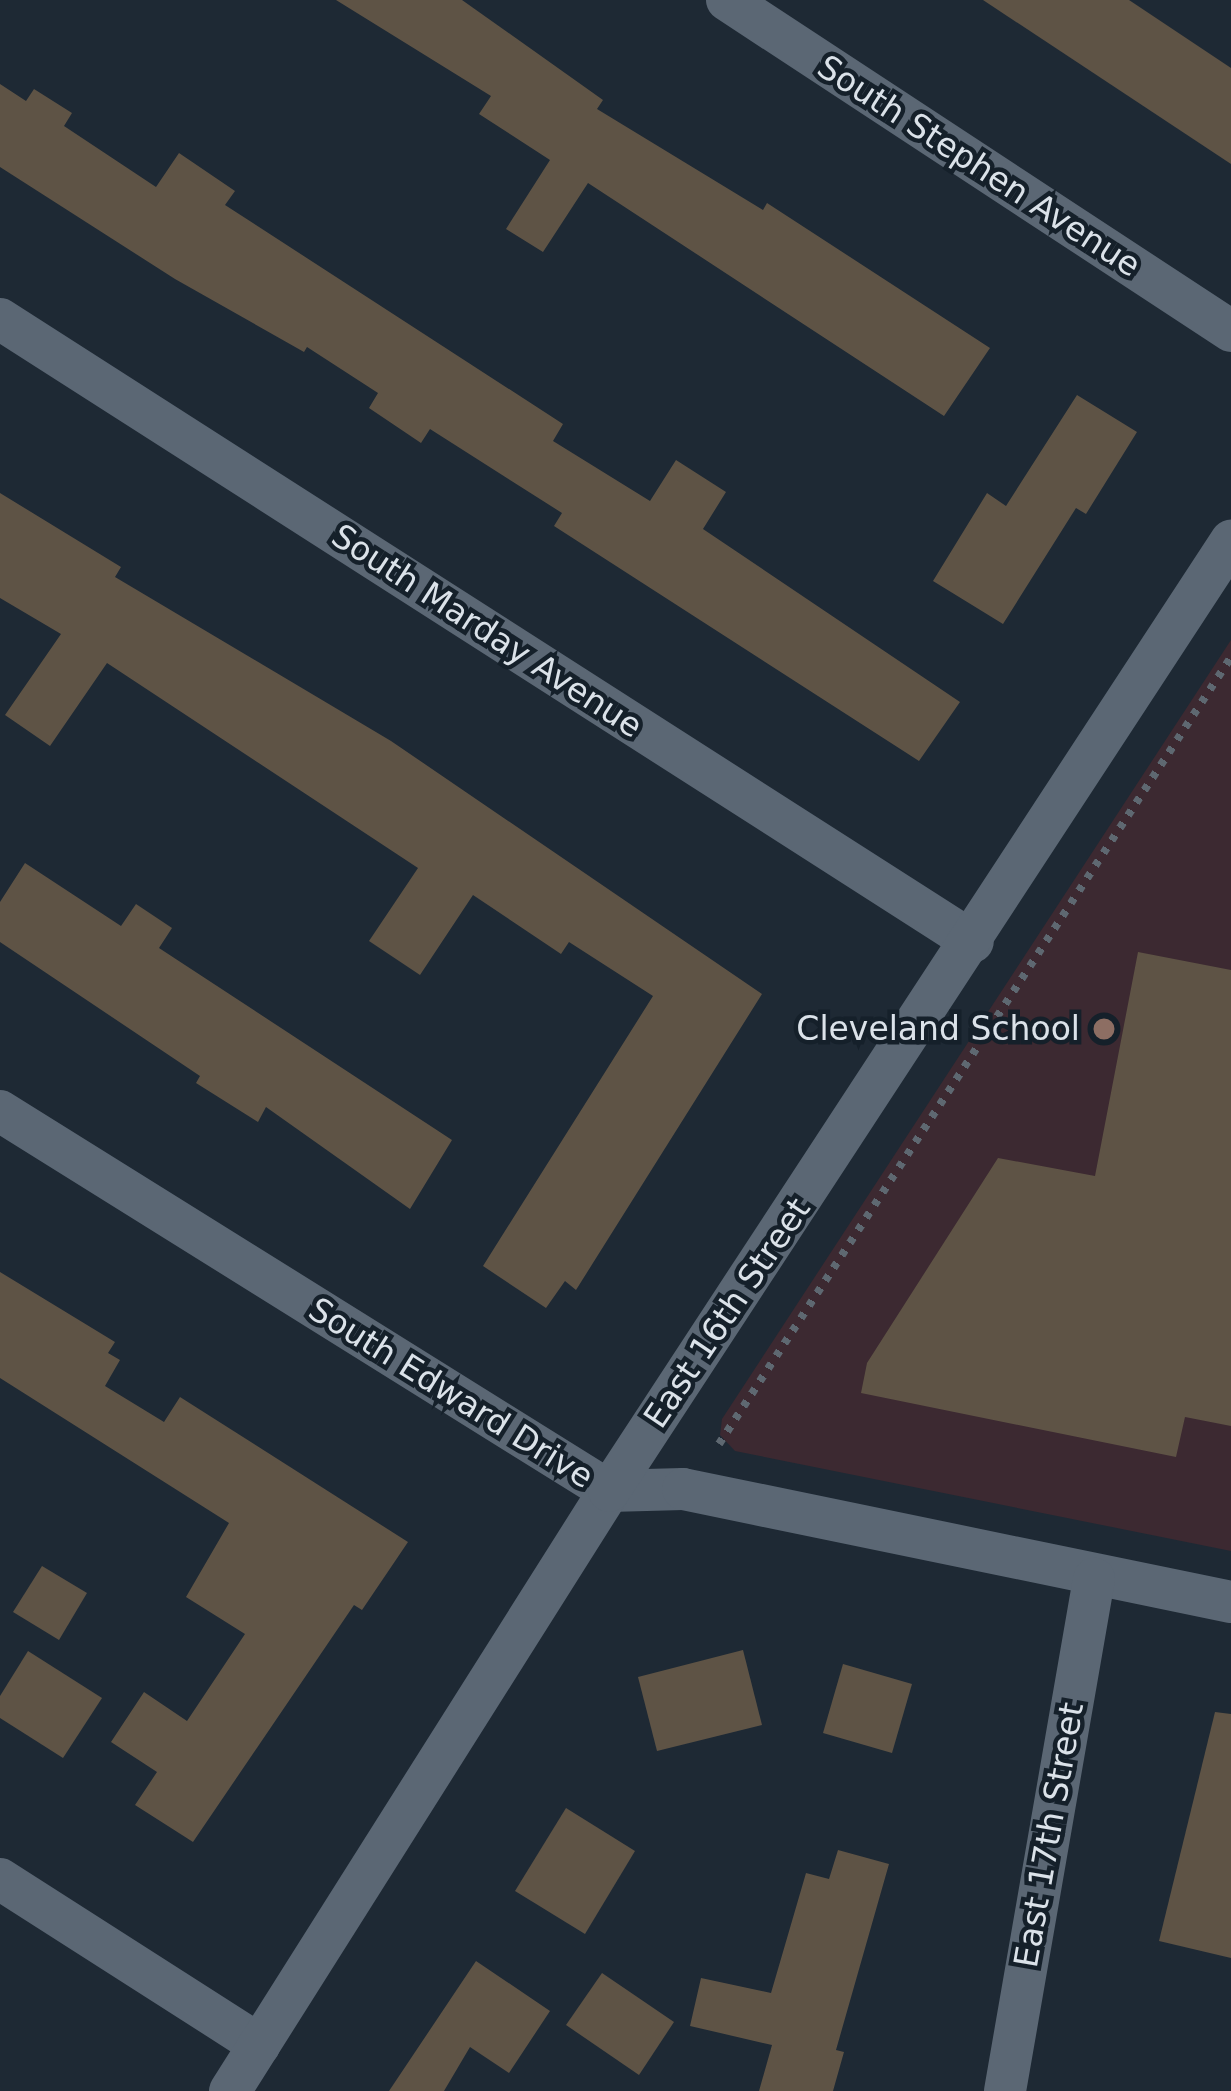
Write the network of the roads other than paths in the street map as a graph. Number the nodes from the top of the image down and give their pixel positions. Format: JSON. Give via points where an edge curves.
{"nodes":[{"id":1,"x":727,"y":0,"type":"edge"},
{"id":2,"x":0,"y":319,"type":"edge"},
{"id":3,"x":1231,"y":332,"type":"edge"},
{"id":4,"x":1231,"y":541,"type":"edge"},
{"id":5,"x":974,"y":942,"type":"junction"},
{"id":6,"x":0,"y":1112,"type":"edge"},
{"id":7,"x":609,"y":1491,"type":"junction"},
{"id":8,"x":1094,"y":1579,"type":"junction"},
{"id":9,"x":1231,"y":1602,"type":"edge"},
{"id":10,"x":0,"y":1879,"type":"edge"},
{"id":11,"x":260,"y":2045,"type":"junction"},
{"id":12,"x":230,"y":2091,"type":"edge"},
{"id":13,"x":1004,"y":2091,"type":"edge"}],
"edges":[{"from":1,"to":3,"type":"street","name":"South Stephen Avenue"},
{"from":2,"to":5,"type":"street","name":"South Marday Avenue"},
{"from":4,"to":5,"type":"street","name":"East 16th Street"},
{"from":5,"to":7,"type":"street","name":"East 16th Street"},
{"from":6,"to":7,"type":"street","name":"South Edward Drive"},
{"from":7,"to":8,"type":"street","name":"South Edward Drive","via":[[683,1489]]},
{"from":7,"to":11,"type":"street","name":"East 16th Street"},
{"from":8,"to":9,"type":"street","name":"South Edward Drive"},
{"from":8,"to":13,"type":"street","name":"East 17th Street"},
{"from":10,"to":11,"type":"street"},
{"from":11,"to":12,"type":"street","name":"East 16th Street"}]}
